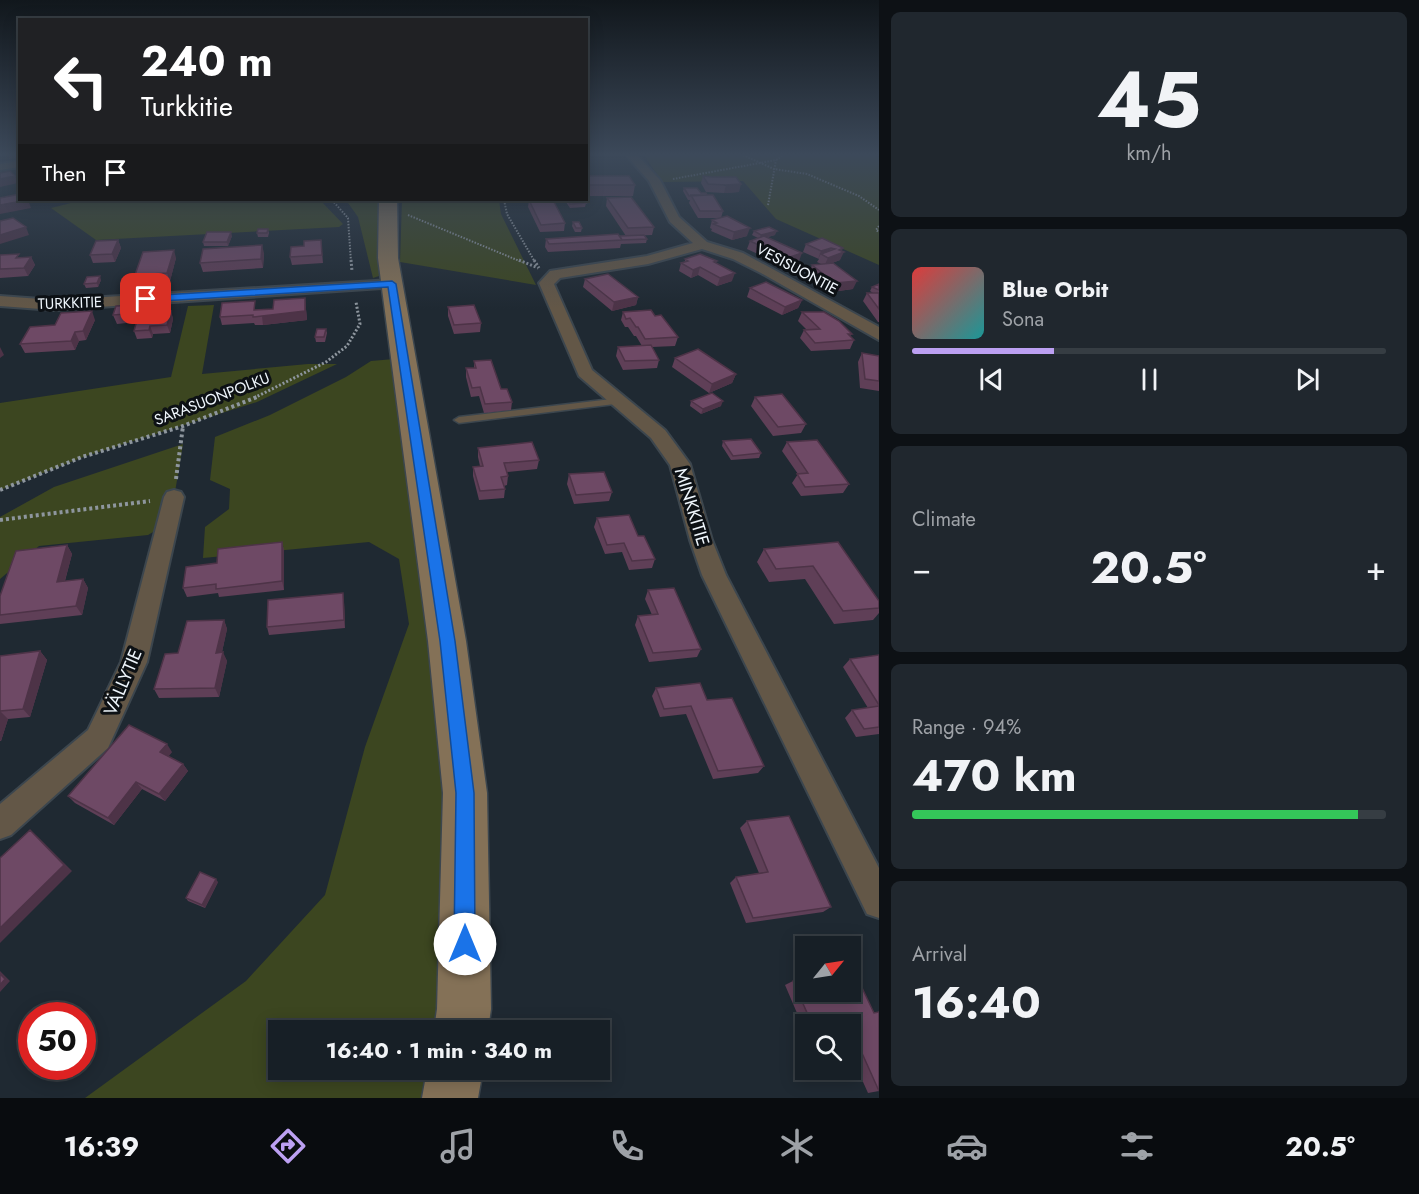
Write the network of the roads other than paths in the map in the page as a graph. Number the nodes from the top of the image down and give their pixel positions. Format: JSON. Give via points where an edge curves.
{"nodes":[{"id":1,"x":667,"y":206,"type":"edge"},
{"id":2,"x":397,"y":207,"type":"edge"},
{"id":3,"x":702,"y":245,"type":"junction"},
{"id":4,"x":392,"y":284,"type":"junction"},
{"id":5,"x":0,"y":301,"type":"edge"},
{"id":6,"x":879,"y":335,"type":"edge"},
{"id":7,"x":620,"y":401,"type":"junction"},
{"id":8,"x":459,"y":420,"type":"dead end"},
{"id":9,"x":174,"y":497,"type":"road end"},
{"id":10,"x":0,"y":824,"type":"edge"},
{"id":11,"x":879,"y":902,"type":"edge"},
{"id":12,"x":462,"y":1020,"type":"edge"},
{"id":13,"x":453,"y":1080,"type":"edge"},
{"id":14,"x":450,"y":1098,"type":"edge"}],
"edges":[{"from":1,"to":3,"type":"street","name":"VESISUONTIE","via":[[674,219]]},
{"from":2,"to":4,"type":"main road","via":[[388,258]]},
{"from":3,"to":6,"type":"street","name":"VESISUONTIE","via":[[766,270]]},
{"from":3,"to":7,"type":"street","name":"MINKKITIE","via":[[648,260],[542,276],[585,372]]},
{"from":4,"to":5,"type":"street","name":"TURKKITIE","via":[[54,305]]},
{"from":4,"to":12,"type":"main road","via":[[447,641],[465,793]]},
{"from":7,"to":8,"type":"lane"},
{"from":7,"to":11,"type":"street","name":"MINKKITIE","via":[[658,435],[680,464],[714,575]]},
{"from":9,"to":10,"type":"street","name":"VÄLLYTIE","via":[[134,662],[98,739]]},
{"from":13,"to":14,"type":"main road"}]}
